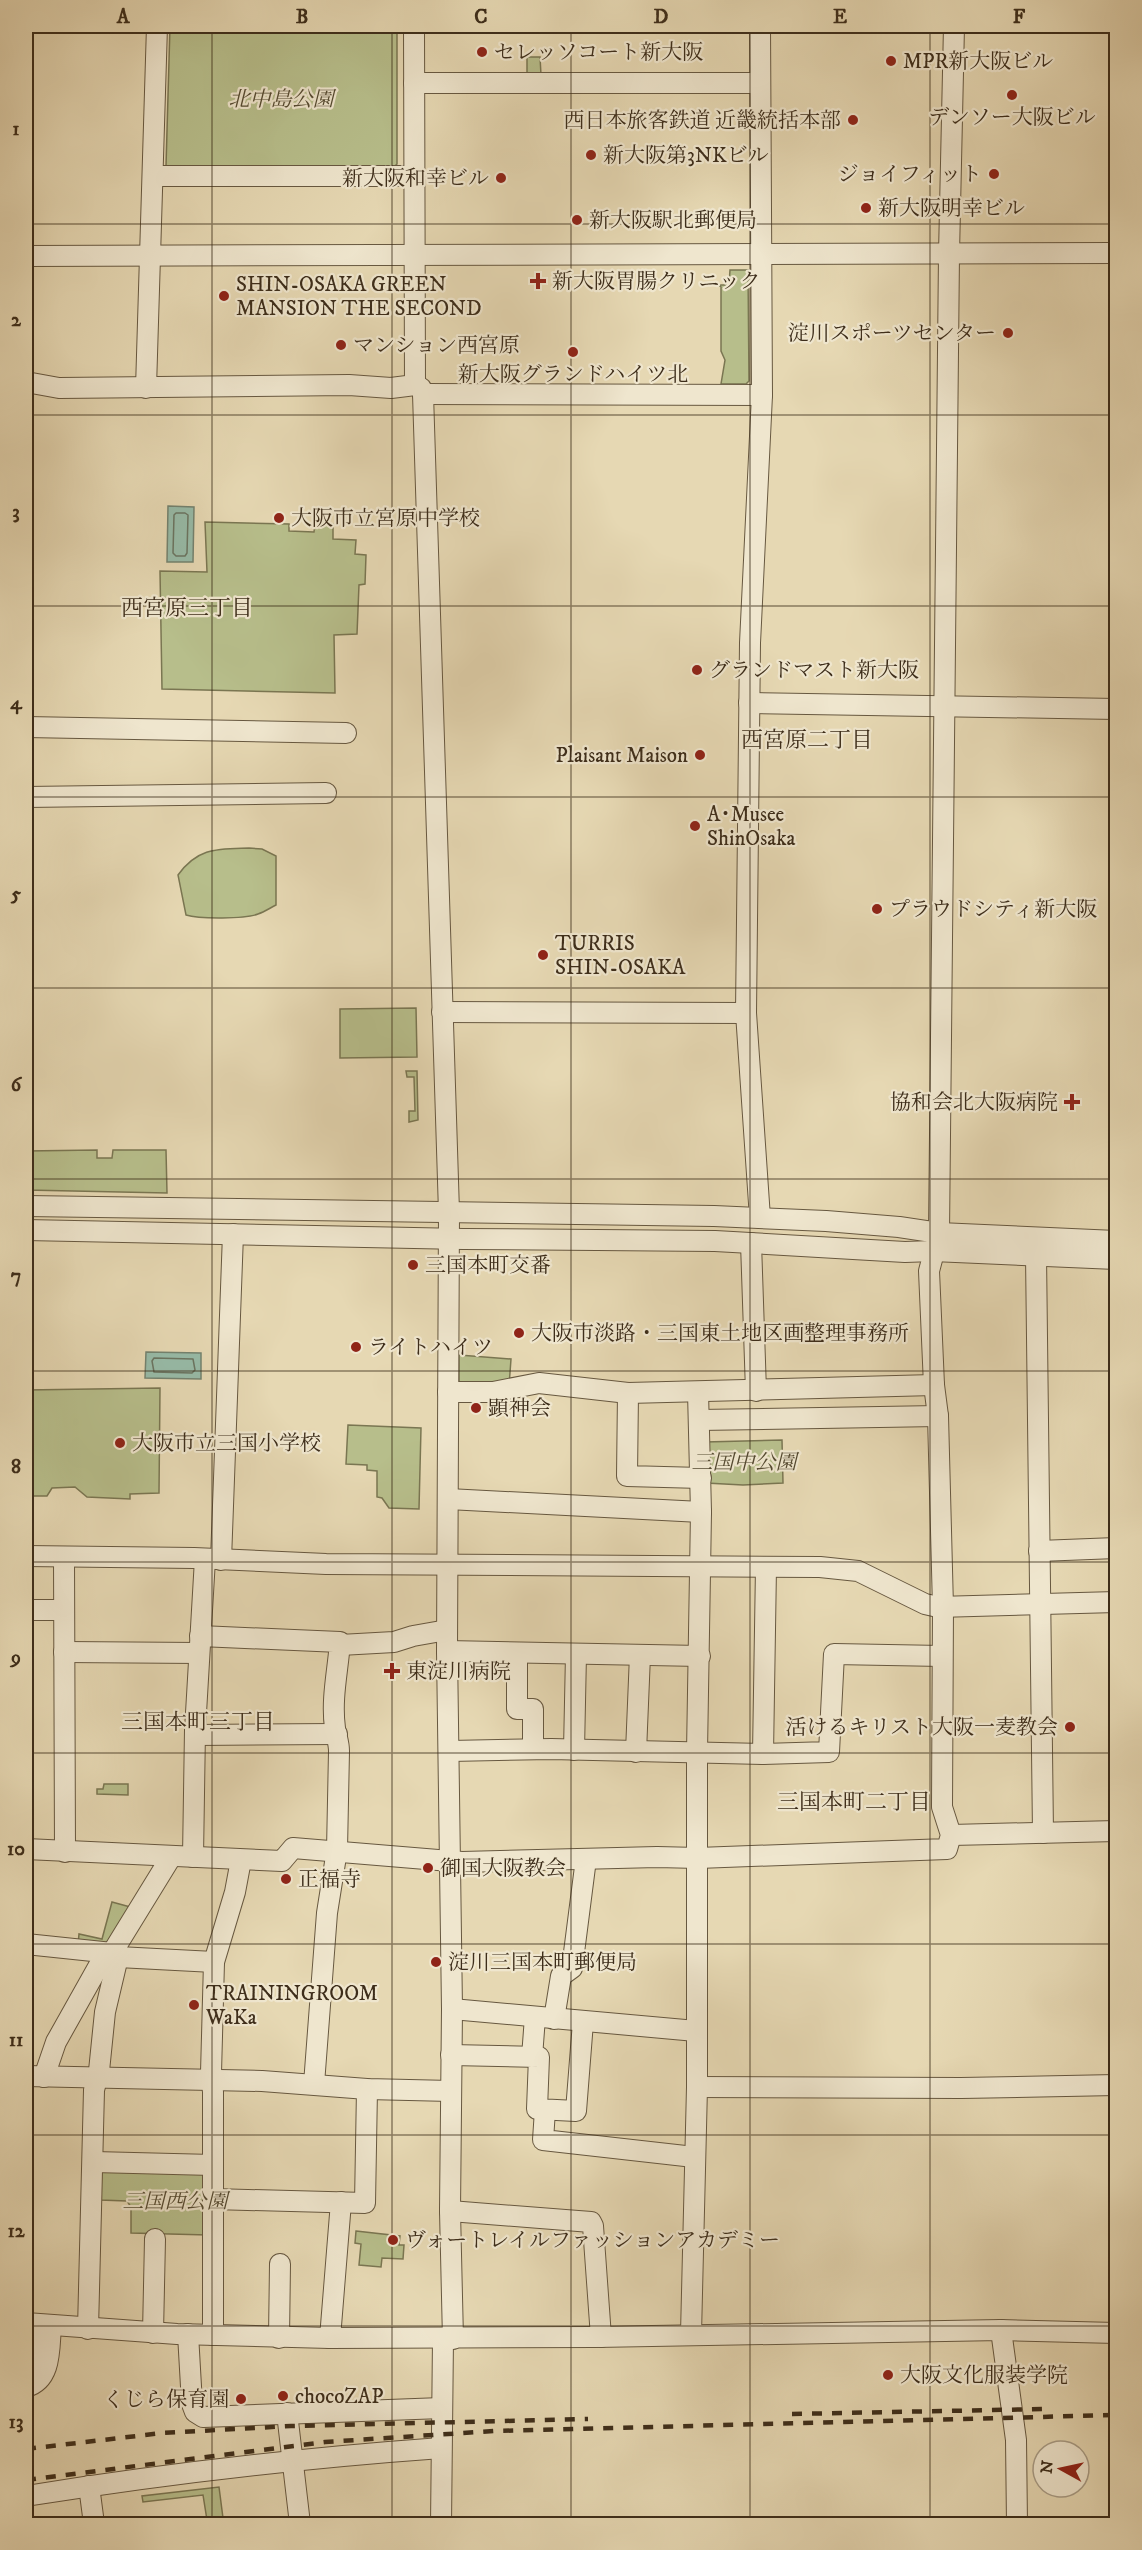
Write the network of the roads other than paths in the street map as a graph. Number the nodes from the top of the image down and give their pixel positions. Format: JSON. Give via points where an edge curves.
{"nodes":[{"id":1,"x":157,"y":26,"type":"edge"},
{"id":2,"x":414,"y":26,"type":"edge"},
{"id":3,"x":760,"y":26,"type":"edge"},
{"id":4,"x":954,"y":26,"type":"edge"},
{"id":5,"x":760,"y":82,"type":"junction"},
{"id":6,"x":414,"y":83,"type":"junction"},
{"id":7,"x":414,"y":176,"type":"junction"},
{"id":8,"x":153,"y":177,"type":"junction"},
{"id":9,"x":949,"y":254,"type":"junction"},
{"id":10,"x":1116,"y":254,"type":"edge"},
{"id":11,"x":414,"y":255,"type":"junction"},
{"id":12,"x":26,"y":256,"type":"edge"},
{"id":13,"x":151,"y":256,"type":"junction"},
{"id":14,"x":761,"y":256,"type":"junction"},
{"id":15,"x":26,"y":382,"type":"edge"},
{"id":16,"x":146,"y":388,"type":"junction"},
{"id":17,"x":419,"y":389,"type":"junction"},
{"id":18,"x":762,"y":395,"type":"junction"},
{"id":19,"x":749,"y":704,"type":"junction"},
{"id":20,"x":945,"y":707,"type":"junction"},
{"id":21,"x":1116,"y":709,"type":"edge"},
{"id":22,"x":26,"y":727,"type":"edge"},
{"id":23,"x":346,"y":734,"type":"dead end"},
{"id":24,"x":326,"y":793,"type":"dead end"},
{"id":25,"x":26,"y":797,"type":"edge"},
{"id":26,"x":442,"y":1012,"type":"junction"},
{"id":27,"x":746,"y":1013,"type":"junction"},
{"id":28,"x":26,"y":1206,"type":"edge"},
{"id":29,"x":69,"y":1206,"type":"junction"},
{"id":30,"x":236,"y":1209,"type":"junction"},
{"id":31,"x":449,"y":1212,"type":"junction"},
{"id":32,"x":760,"y":1218,"type":"junction"},
{"id":33,"x":26,"y":1230,"type":"edge"},
{"id":34,"x":69,"y":1231,"type":"junction"},
{"id":35,"x":234,"y":1234,"type":"junction"},
{"id":36,"x":449,"y":1238,"type":"junction"},
{"id":37,"x":1116,"y":1241,"type":"edge"},
{"id":38,"x":936,"y":1242,"type":"junction"},
{"id":39,"x":751,"y":1243,"type":"junction"},
{"id":40,"x":1036,"y":1255,"type":"junction"},
{"id":41,"x":1116,"y":1259,"type":"edge"},
{"id":42,"x":934,"y":1385,"type":"junction"},
{"id":43,"x":756,"y":1390,"type":"junction"},
{"id":44,"x":448,"y":1392,"type":"junction"},
{"id":45,"x":698,"y":1392,"type":"junction"},
{"id":46,"x":628,"y":1393,"type":"junction"},
{"id":47,"x":938,"y":1416,"type":"junction"},
{"id":48,"x":699,"y":1420,"type":"junction"},
{"id":49,"x":701,"y":1478,"type":"junction"},
{"id":50,"x":448,"y":1499,"type":"junction"},
{"id":51,"x":701,"y":1512,"type":"junction"},
{"id":52,"x":1116,"y":1548,"type":"edge"},
{"id":53,"x":1039,"y":1551,"type":"junction"},
{"id":54,"x":26,"y":1556,"type":"edge"},
{"id":55,"x":64,"y":1557,"type":"junction"},
{"id":56,"x":213,"y":1559,"type":"junction"},
{"id":57,"x":449,"y":1565,"type":"junction"},
{"id":58,"x":701,"y":1566,"type":"junction"},
{"id":59,"x":766,"y":1567,"type":"junction"},
{"id":60,"x":1116,"y":1602,"type":"edge"},
{"id":61,"x":1039,"y":1604,"type":"junction"},
{"id":62,"x":943,"y":1607,"type":"junction"},
{"id":63,"x":26,"y":1610,"type":"edge"},
{"id":64,"x":64,"y":1610,"type":"junction"},
{"id":65,"x":447,"y":1630,"type":"junction"},
{"id":66,"x":200,"y":1644,"type":"junction"},
{"id":67,"x":340,"y":1646,"type":"junction"},
{"id":68,"x":64,"y":1652,"type":"junction"},
{"id":69,"x":447,"y":1652,"type":"junction"},
{"id":70,"x":517,"y":1653,"type":"junction"},
{"id":71,"x":576,"y":1654,"type":"junction"},
{"id":72,"x":640,"y":1655,"type":"junction"},
{"id":73,"x":700,"y":1656,"type":"junction"},
{"id":74,"x":942,"y":1656,"type":"junction"},
{"id":75,"x":336,"y":1734,"type":"junction"},
{"id":76,"x":195,"y":1735,"type":"junction"},
{"id":77,"x":533,"y":1749,"type":"junction"},
{"id":78,"x":574,"y":1750,"type":"junction"},
{"id":79,"x":450,"y":1751,"type":"junction"},
{"id":80,"x":636,"y":1752,"type":"junction"},
{"id":81,"x":697,"y":1752,"type":"junction"},
{"id":82,"x":763,"y":1754,"type":"junction"},
{"id":83,"x":1116,"y":1831,"type":"edge"},
{"id":84,"x":1043,"y":1833,"type":"junction"},
{"id":85,"x":951,"y":1835,"type":"junction"},
{"id":86,"x":26,"y":1849,"type":"edge"},
{"id":87,"x":337,"y":1850,"type":"junction"},
{"id":88,"x":64,"y":1852,"type":"junction"},
{"id":89,"x":171,"y":1857,"type":"junction"},
{"id":90,"x":193,"y":1857,"type":"junction"},
{"id":91,"x":698,"y":1858,"type":"junction"},
{"id":92,"x":586,"y":1859,"type":"junction"},
{"id":93,"x":241,"y":1860,"type":"junction"},
{"id":94,"x":449,"y":1860,"type":"junction"},
{"id":95,"x":26,"y":1944,"type":"edge"},
{"id":96,"x":112,"y":1954,"type":"junction"},
{"id":97,"x":214,"y":1962,"type":"junction"},
{"id":98,"x":452,"y":2009,"type":"junction"},
{"id":99,"x":545,"y":2018,"type":"junction"},
{"id":100,"x":583,"y":2022,"type":"junction"},
{"id":101,"x":696,"y":2031,"type":"junction"},
{"id":102,"x":452,"y":2055,"type":"junction"},
{"id":103,"x":532,"y":2057,"type":"junction"},
{"id":104,"x":35,"y":2077,"type":"edge"},
{"id":105,"x":97,"y":2079,"type":"junction"},
{"id":106,"x":212,"y":2081,"type":"junction"},
{"id":107,"x":314,"y":2084,"type":"junction"},
{"id":108,"x":1116,"y":2085,"type":"edge"},
{"id":109,"x":697,"y":2086,"type":"junction"},
{"id":110,"x":367,"y":2089,"type":"junction"},
{"id":111,"x":451,"y":2091,"type":"junction"},
{"id":112,"x":544,"y":2110,"type":"junction"},
{"id":113,"x":694,"y":2157,"type":"junction"},
{"id":114,"x":94,"y":2162,"type":"junction"},
{"id":115,"x":213,"y":2165,"type":"junction"},
{"id":116,"x":213,"y":2199,"type":"junction"},
{"id":117,"x":340,"y":2202,"type":"junction"},
{"id":118,"x":450,"y":2211,"type":"junction"},
{"id":119,"x":155,"y":2239,"type":"dead end"},
{"id":120,"x":280,"y":2264,"type":"dead end"},
{"id":121,"x":38,"y":2325,"type":"edge"},
{"id":122,"x":88,"y":2329,"type":"junction"},
{"id":123,"x":1001,"y":2330,"type":"junction"},
{"id":124,"x":153,"y":2333,"type":"junction"},
{"id":125,"x":1116,"y":2333,"type":"edge"},
{"id":126,"x":188,"y":2334,"type":"junction"},
{"id":127,"x":691,"y":2334,"type":"junction"},
{"id":128,"x":213,"y":2335,"type":"junction"},
{"id":129,"x":601,"y":2337,"type":"junction"},
{"id":130,"x":279,"y":2338,"type":"junction"},
{"id":131,"x":330,"y":2338,"type":"junction"},
{"id":132,"x":448,"y":2339,"type":"junction"},
{"id":133,"x":26,"y":2369,"type":"edge"},
{"id":134,"x":26,"y":2387,"type":"edge"},
{"id":135,"x":442,"y":2408,"type":"junction"},
{"id":136,"x":287,"y":2413,"type":"junction"},
{"id":137,"x":441,"y":2448,"type":"junction"},
{"id":138,"x":293,"y":2462,"type":"junction"},
{"id":139,"x":89,"y":2486,"type":"junction"},
{"id":140,"x":26,"y":2496,"type":"edge"},
{"id":141,"x":94,"y":2524,"type":"edge"},
{"id":142,"x":300,"y":2524,"type":"edge"},
{"id":143,"x":441,"y":2524,"type":"edge"},
{"id":144,"x":1017,"y":2524,"type":"edge"}],
"edges":[{"from":1,"to":8,"type":"street"},
{"from":2,"to":6,"type":"street"},
{"from":3,"to":5,"type":"street"},
{"from":4,"to":9,"type":"street"},
{"from":5,"to":6,"type":"street"},
{"from":5,"to":14,"type":"street"},
{"from":6,"to":7,"type":"street"},
{"from":7,"to":8,"type":"street"},
{"from":7,"to":11,"type":"street"},
{"from":8,"to":13,"type":"street"},
{"from":9,"to":10,"type":"street"},
{"from":9,"to":14,"type":"street"},
{"from":9,"to":20,"type":"street"},
{"from":11,"to":13,"type":"street"},
{"from":11,"to":14,"type":"street"},
{"from":11,"to":17,"type":"street"},
{"from":12,"to":13,"type":"street"},
{"from":13,"to":16,"type":"street"},
{"from":14,"to":18,"type":"street"},
{"from":15,"to":16,"type":"street","via":[[59,388]]},
{"from":16,"to":17,"type":"street","via":[[349,385]]},
{"from":17,"to":18,"type":"street"},
{"from":17,"to":26,"type":"street"},
{"from":18,"to":19,"type":"street"},
{"from":19,"to":20,"type":"street"},
{"from":19,"to":27,"type":"street"},
{"from":20,"to":21,"type":"street"},
{"from":20,"to":38,"type":"street"},
{"from":22,"to":23,"type":"street"},
{"from":24,"to":25,"type":"street"},
{"from":26,"to":27,"type":"street"},
{"from":26,"to":31,"type":"street"},
{"from":27,"to":32,"type":"street"},
{"from":28,"to":29,"type":"street"},
{"from":29,"to":30,"type":"street"},
{"from":29,"to":34,"type":"street","via":[[63,1223]]},
{"from":30,"to":31,"type":"street"},
{"from":30,"to":35,"type":"street"},
{"from":31,"to":32,"type":"street"},
{"from":31,"to":36,"type":"street"},
{"from":32,"to":38,"type":"street","via":[[899,1227]]},
{"from":33,"to":34,"type":"street"},
{"from":34,"to":35,"type":"street"},
{"from":35,"to":36,"type":"street"},
{"from":35,"to":56,"type":"street"},
{"from":36,"to":39,"type":"street"},
{"from":36,"to":44,"type":"street"},
{"from":37,"to":38,"type":"street"},
{"from":38,"to":39,"type":"street","via":[[905,1252]]},
{"from":38,"to":40,"type":"street"},
{"from":38,"to":42,"type":"street","via":[[929,1271]]},
{"from":39,"to":43,"type":"street"},
{"from":40,"to":41,"type":"street"},
{"from":40,"to":53,"type":"street"},
{"from":42,"to":43,"type":"street"},
{"from":42,"to":47,"type":"street"},
{"from":43,"to":45,"type":"street"},
{"from":44,"to":46,"type":"street","via":[[493,1392],[539,1383]]},
{"from":44,"to":50,"type":"street"},
{"from":45,"to":46,"type":"street"},
{"from":45,"to":48,"type":"street"},
{"from":46,"to":49,"type":"street","via":[[627,1476]]},
{"from":47,"to":48,"type":"street"},
{"from":47,"to":62,"type":"street"},
{"from":48,"to":49,"type":"street"},
{"from":49,"to":51,"type":"street"},
{"from":50,"to":51,"type":"street"},
{"from":50,"to":57,"type":"street"},
{"from":51,"to":58,"type":"street"},
{"from":52,"to":53,"type":"street"},
{"from":53,"to":61,"type":"street"},
{"from":54,"to":55,"type":"street"},
{"from":55,"to":56,"type":"street"},
{"from":55,"to":64,"type":"street"},
{"from":56,"to":57,"type":"street"},
{"from":56,"to":66,"type":"street"},
{"from":57,"to":58,"type":"street"},
{"from":57,"to":65,"type":"street"},
{"from":58,"to":59,"type":"street"},
{"from":58,"to":73,"type":"street"},
{"from":59,"to":62,"type":"street","via":[[858,1571],[925,1604]]},
{"from":59,"to":82,"type":"street"},
{"from":60,"to":61,"type":"street"},
{"from":61,"to":62,"type":"street"},
{"from":61,"to":84,"type":"street"},
{"from":62,"to":74,"type":"street"},
{"from":63,"to":64,"type":"street"},
{"from":64,"to":68,"type":"street"},
{"from":65,"to":67,"type":"street","via":[[379,1644]]},
{"from":65,"to":69,"type":"street"},
{"from":66,"to":67,"type":"street","via":[[340,1642]]},
{"from":66,"to":68,"type":"street"},
{"from":66,"to":76,"type":"street"},
{"from":67,"to":75,"type":"street","via":[[334,1692]]},
{"from":68,"to":88,"type":"street"},
{"from":69,"to":70,"type":"street"},
{"from":69,"to":79,"type":"street"},
{"from":70,"to":71,"type":"street"},
{"from":70,"to":77,"type":"street","via":[[517,1709],[533,1709]]},
{"from":71,"to":72,"type":"street"},
{"from":71,"to":78,"type":"street"},
{"from":72,"to":73,"type":"street"},
{"from":72,"to":80,"type":"street"},
{"from":73,"to":81,"type":"street"},
{"from":74,"to":82,"type":"street","via":[[834,1654],[829,1752]]},
{"from":74,"to":85,"type":"street","via":[[942,1807]]},
{"from":75,"to":76,"type":"street"},
{"from":75,"to":87,"type":"street"},
{"from":76,"to":90,"type":"street"},
{"from":77,"to":78,"type":"street"},
{"from":77,"to":79,"type":"street"},
{"from":78,"to":80,"type":"street"},
{"from":79,"to":94,"type":"street"},
{"from":80,"to":81,"type":"street"},
{"from":81,"to":82,"type":"street"},
{"from":81,"to":91,"type":"street"},
{"from":83,"to":84,"type":"street"},
{"from":84,"to":85,"type":"street"},
{"from":85,"to":91,"type":"street","via":[[947,1849]]},
{"from":86,"to":88,"type":"street"},
{"from":87,"to":93,"type":"street","via":[[293,1848],[282,1861]]},
{"from":87,"to":94,"type":"street"},
{"from":87,"to":107,"type":"street","via":[[327,1913]]},
{"from":88,"to":89,"type":"street"},
{"from":89,"to":90,"type":"street"},
{"from":89,"to":96,"type":"street"},
{"from":90,"to":93,"type":"street"},
{"from":91,"to":92,"type":"street"},
{"from":91,"to":101,"type":"street"},
{"from":92,"to":94,"type":"street"},
{"from":92,"to":99,"type":"street","via":[[572,1968],[561,1976]]},
{"from":93,"to":97,"type":"street"},
{"from":94,"to":98,"type":"street"},
{"from":95,"to":96,"type":"street"},
{"from":96,"to":97,"type":"street"},
{"from":96,"to":104,"type":"street"},
{"from":96,"to":105,"type":"street"},
{"from":97,"to":106,"type":"street"},
{"from":98,"to":99,"type":"street"},
{"from":98,"to":102,"type":"street"},
{"from":99,"to":100,"type":"street"},
{"from":99,"to":103,"type":"street"},
{"from":100,"to":101,"type":"street"},
{"from":100,"to":112,"type":"street","via":[[576,2111]]},
{"from":101,"to":109,"type":"street"},
{"from":102,"to":103,"type":"street"},
{"from":102,"to":111,"type":"street"},
{"from":103,"to":112,"type":"street","via":[[539,2057],[537,2109]]},
{"from":104,"to":105,"type":"street"},
{"from":105,"to":106,"type":"street"},
{"from":105,"to":114,"type":"street"},
{"from":106,"to":107,"type":"street"},
{"from":106,"to":115,"type":"street"},
{"from":107,"to":110,"type":"street"},
{"from":108,"to":109,"type":"street"},
{"from":109,"to":113,"type":"street"},
{"from":110,"to":111,"type":"street"},
{"from":110,"to":117,"type":"street","via":[[365,2203]]},
{"from":111,"to":118,"type":"street"},
{"from":112,"to":113,"type":"street","via":[[543,2140]]},
{"from":113,"to":127,"type":"street"},
{"from":114,"to":115,"type":"street"},
{"from":114,"to":122,"type":"street"},
{"from":115,"to":116,"type":"street"},
{"from":116,"to":117,"type":"street"},
{"from":116,"to":128,"type":"street"},
{"from":117,"to":131,"type":"street"},
{"from":118,"to":129,"type":"street","via":[[591,2222]]},
{"from":118,"to":132,"type":"street"},
{"from":119,"to":124,"type":"street"},
{"from":120,"to":130,"type":"street"},
{"from":121,"to":122,"type":"street"},
{"from":121,"to":133,"type":"street","via":[[33,2360]]},
{"from":121,"to":134,"type":"street","via":[[43,2375]]},
{"from":122,"to":124,"type":"street"},
{"from":123,"to":125,"type":"street"},
{"from":123,"to":127,"type":"street"},
{"from":123,"to":144,"type":"street","via":[[1016,2440]]},
{"from":124,"to":126,"type":"street"},
{"from":126,"to":128,"type":"street"},
{"from":126,"to":136,"type":"street","via":[[192,2404],[198,2414],[206,2417]]},
{"from":127,"to":129,"type":"street"},
{"from":128,"to":130,"type":"street"},
{"from":129,"to":132,"type":"street"},
{"from":130,"to":131,"type":"street"},
{"from":131,"to":132,"type":"street"},
{"from":132,"to":135,"type":"street"},
{"from":135,"to":136,"type":"street"},
{"from":135,"to":137,"type":"street"},
{"from":136,"to":138,"type":"street"},
{"from":137,"to":138,"type":"street"},
{"from":137,"to":143,"type":"street"},
{"from":138,"to":139,"type":"street"},
{"from":138,"to":142,"type":"street"},
{"from":139,"to":140,"type":"street"},
{"from":139,"to":141,"type":"street"}]}
